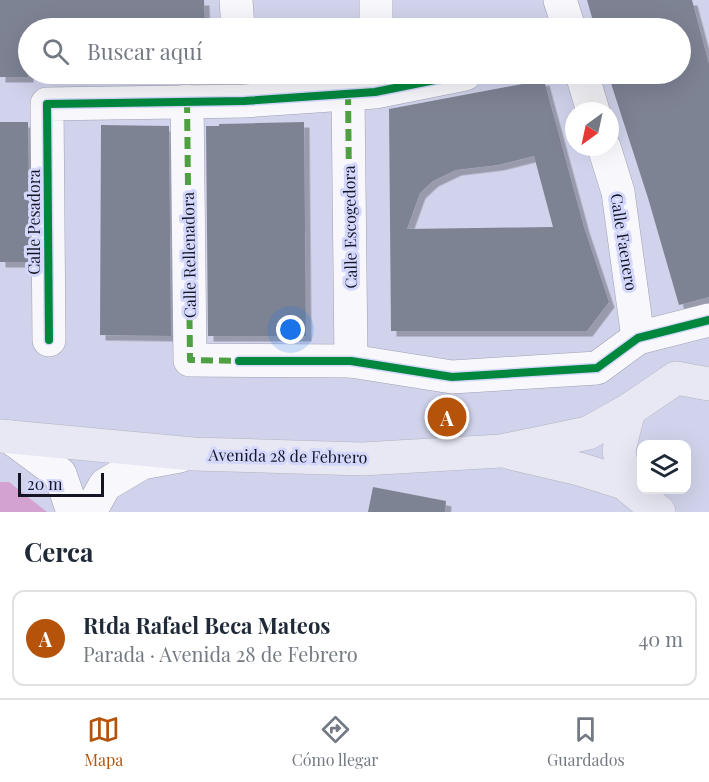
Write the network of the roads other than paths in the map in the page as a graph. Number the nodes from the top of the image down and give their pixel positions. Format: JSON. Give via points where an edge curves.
{"nodes":[{"id":1,"x":236,"y":0,"type":"edge"},
{"id":2,"x":376,"y":0,"type":"edge"},
{"id":3,"x":560,"y":0,"type":"edge"},
{"id":4,"x":237,"y":18,"type":"edge"},
{"id":5,"x":376,"y":18,"type":"edge"},
{"id":6,"x":566,"y":18,"type":"edge"},
{"id":7,"x":382,"y":84,"type":"edge"},
{"id":8,"x":585,"y":84,"type":"edge"},
{"id":9,"x":366,"y":86,"type":"edge"},
{"id":10,"x":243,"y":87,"type":"edge"},
{"id":11,"x":187,"y":102,"type":"junction"},
{"id":12,"x":590,"y":102,"type":"edge"},
{"id":13,"x":607,"y":156,"type":"edge"},
{"id":14,"x":709,"y":320,"type":"edge"},
{"id":15,"x":638,"y":338,"type":"junction"},
{"id":16,"x":48,"y":340,"type":"dead end"},
{"id":17,"x":351,"y":362,"type":"junction"},
{"id":18,"x":709,"y":384,"type":"edge"},
{"id":19,"x":628,"y":410,"type":"junction"},
{"id":20,"x":3,"y":432,"type":"edge"},
{"id":21,"x":501,"y":451,"type":"junction"},
{"id":22,"x":193,"y":454,"type":"junction"},
{"id":23,"x":624,"y":483,"type":"junction"},
{"id":24,"x":73,"y":512,"type":"edge"},
{"id":25,"x":90,"y":512,"type":"edge"},
{"id":26,"x":659,"y":512,"type":"edge"}],
"edges":[{"from":1,"to":4,"type":"street"},
{"from":2,"to":5,"type":"street"},
{"from":3,"to":6,"type":"street"},
{"from":7,"to":9,"type":"street"},
{"from":8,"to":12,"type":"street"},
{"from":9,"to":10,"type":"street"},
{"from":9,"to":17,"type":"street","name":"Calle Escogedora","via":[[349,182]]},
{"from":10,"to":11,"type":"street"},
{"from":11,"to":16,"type":"street","name":"Calle Pesadora","via":[[47,104]]},
{"from":11,"to":17,"type":"street","name":"Calle Rellenadora","via":[[190,360]]},
{"from":13,"to":15,"type":"street","name":"Calle Faenero","via":[[618,192]]},
{"from":14,"to":15,"type":"street"},
{"from":15,"to":17,"type":"street","via":[[597,368],[452,377]]},
{"from":18,"to":19,"type":"main road","name":"Avenida 28 de Febrero","via":[[676,378]]},
{"from":19,"to":21,"type":"main road","name":"Avenida 28 de Febrero","via":[[588,433]]},
{"from":19,"to":23,"type":"main road","via":[[619,450]]},
{"from":20,"to":22,"type":"main road","name":"Avenida 28 de Febrero"},
{"from":20,"to":24,"type":"street","via":[[60,474]]},
{"from":21,"to":22,"type":"main road","name":"Avenida 28 de Febrero","via":[[362,459]]},
{"from":21,"to":23,"type":"main road","name":"Avenida 28 de Febrero"},
{"from":22,"to":25,"type":"street","via":[[142,463],[105,485]]},
{"from":23,"to":26,"type":"main road"}]}
